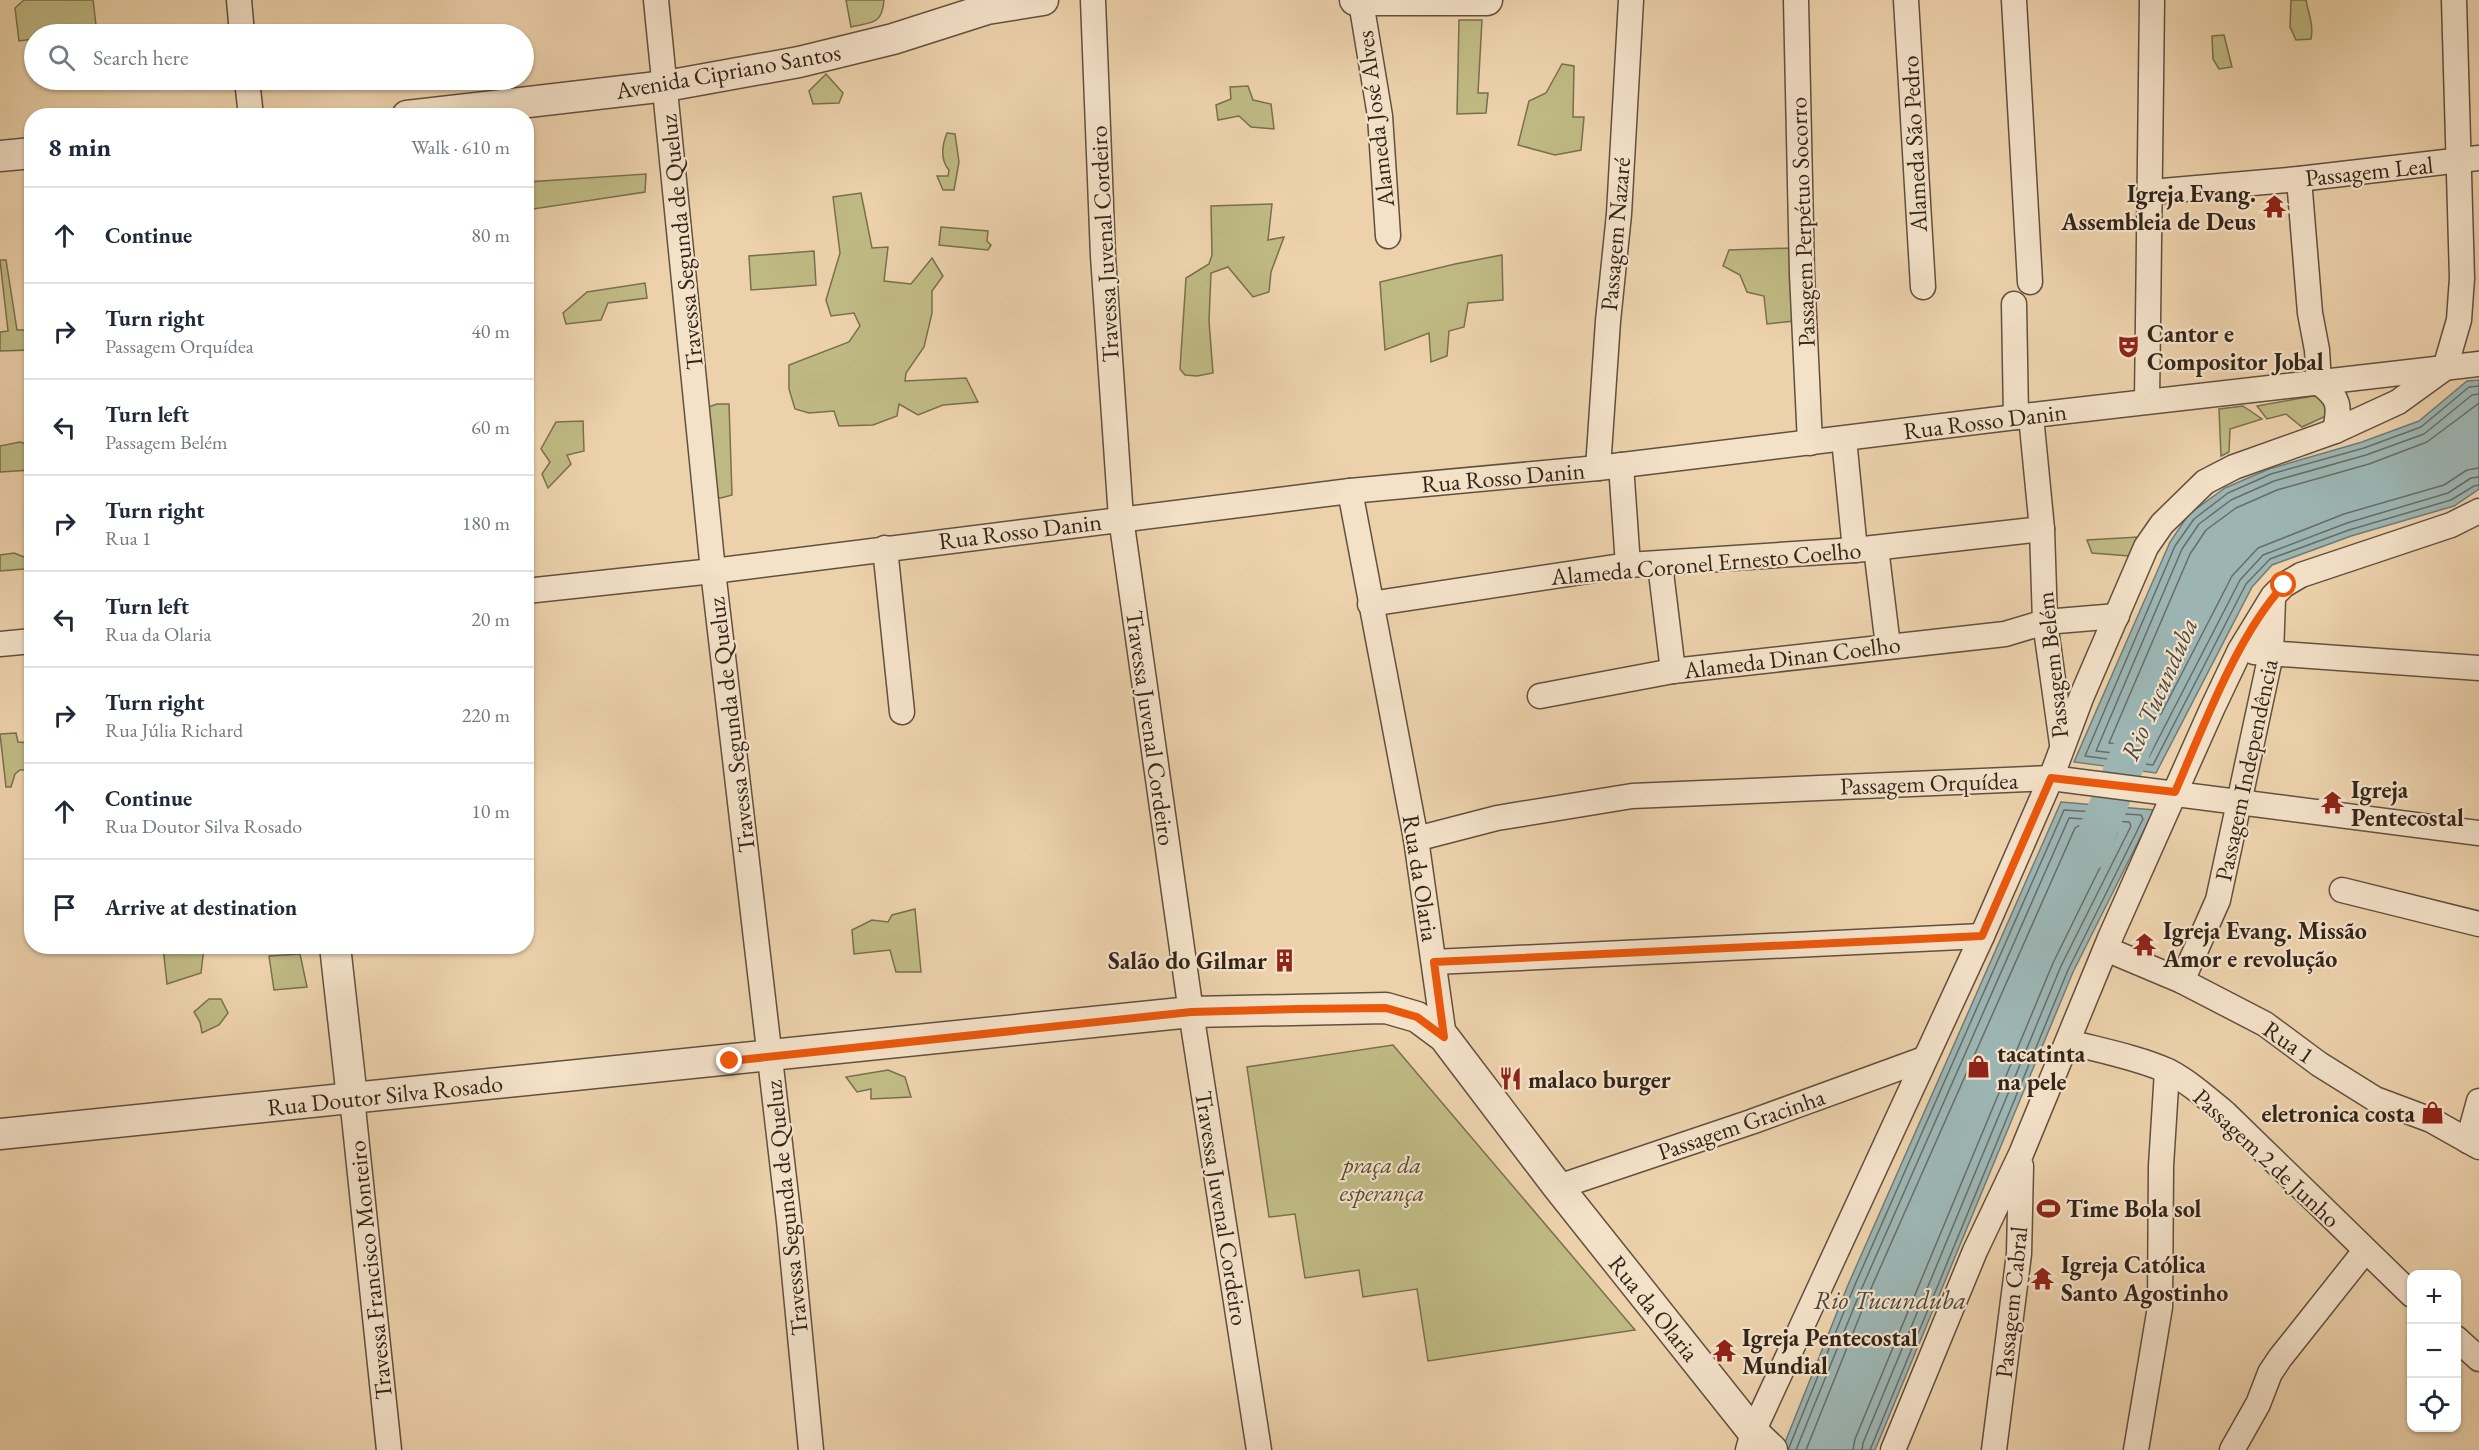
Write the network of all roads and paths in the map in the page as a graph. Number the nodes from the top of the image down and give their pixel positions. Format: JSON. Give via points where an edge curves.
{"nodes":[{"id":1,"x":239,"y":0,"type":"edge"},
{"id":2,"x":656,"y":0,"type":"edge"},
{"id":3,"x":1043,"y":0,"type":"edge"},
{"id":4,"x":1093,"y":0,"type":"edge"},
{"id":5,"x":1487,"y":0,"type":"edge"},
{"id":6,"x":1631,"y":0,"type":"edge"},
{"id":7,"x":1796,"y":0,"type":"edge"},
{"id":8,"x":1906,"y":0,"type":"edge"},
{"id":9,"x":2014,"y":0,"type":"edge"},
{"id":10,"x":2152,"y":0,"type":"edge"},
{"id":11,"x":2454,"y":0,"type":"edge"},
{"id":12,"x":1358,"y":1,"type":"edge"},
{"id":13,"x":241,"y":24,"type":"edge"},
{"id":14,"x":666,"y":86,"type":"junction"},
{"id":15,"x":248,"y":90,"type":"edge"},
{"id":16,"x":250,"y":108,"type":"edge"},
{"id":17,"x":476,"y":108,"type":"edge"},
{"id":18,"x":24,"y":154,"type":"edge"},
{"id":19,"x":0,"y":156,"type":"edge"},
{"id":20,"x":2468,"y":160,"type":"edge"},
{"id":21,"x":2299,"y":178,"type":"junction"},
{"id":22,"x":2151,"y":192,"type":"junction"},
{"id":23,"x":1388,"y":237,"type":"dead end"},
{"id":24,"x":2030,"y":282,"type":"dead end"},
{"id":25,"x":1923,"y":287,"type":"dead end"},
{"id":26,"x":2014,"y":304,"type":"dead end"},
{"id":27,"x":2479,"y":364,"type":"edge"},
{"id":28,"x":2445,"y":368,"type":"junction"},
{"id":29,"x":2319,"y":383,"type":"junction"},
{"id":30,"x":2147,"y":401,"type":"junction"},
{"id":31,"x":2024,"y":416,"type":"junction"},
{"id":32,"x":2335,"y":431,"type":"junction"},
{"id":33,"x":1844,"y":439,"type":"junction"},
{"id":34,"x":1810,"y":443,"type":"junction"},
{"id":35,"x":1610,"y":466,"type":"junction"},
{"id":36,"x":1350,"y":491,"type":"junction"},
{"id":37,"x":2479,"y":510,"type":"edge"},
{"id":38,"x":1121,"y":518,"type":"junction"},
{"id":39,"x":2042,"y":529,"type":"junction"},
{"id":40,"x":885,"y":548,"type":"junction"},
{"id":41,"x":1865,"y":549,"type":"junction"},
{"id":42,"x":1660,"y":564,"type":"junction"},
{"id":43,"x":1628,"y":566,"type":"junction"},
{"id":44,"x":713,"y":571,"type":"junction"},
{"id":45,"x":534,"y":590,"type":"edge"},
{"id":46,"x":2273,"y":596,"type":"junction"},
{"id":47,"x":1370,"y":604,"type":"junction"},
{"id":48,"x":2117,"y":616,"type":"junction"},
{"id":49,"x":2045,"y":622,"type":"junction"},
{"id":50,"x":24,"y":642,"type":"edge"},
{"id":51,"x":0,"y":644,"type":"edge"},
{"id":52,"x":1888,"y":646,"type":"junction"},
{"id":53,"x":2240,"y":650,"type":"junction"},
{"id":54,"x":2271,"y":654,"type":"junction"},
{"id":55,"x":2479,"y":668,"type":"edge"},
{"id":56,"x":1673,"y":671,"type":"junction"},
{"id":57,"x":1540,"y":696,"type":"dead end"},
{"id":58,"x":902,"y":712,"type":"dead end"},
{"id":59,"x":2062,"y":746,"type":"junction"},
{"id":60,"x":2054,"y":778,"type":"junction"},
{"id":61,"x":2170,"y":792,"type":"junction"},
{"id":62,"x":2240,"y":801,"type":"junction"},
{"id":63,"x":2479,"y":833,"type":"edge"},
{"id":64,"x":1416,"y":840,"type":"junction"},
{"id":65,"x":2342,"y":890,"type":"dead end"},
{"id":66,"x":2479,"y":924,"type":"edge"},
{"id":67,"x":1982,"y":936,"type":"junction"},
{"id":68,"x":2106,"y":949,"type":"junction"},
{"id":69,"x":336,"y":954,"type":"edge"},
{"id":70,"x":1434,"y":962,"type":"junction"},
{"id":71,"x":2182,"y":981,"type":"junction"},
{"id":72,"x":1191,"y":1012,"type":"junction"},
{"id":73,"x":1444,"y":1037,"type":"junction"},
{"id":74,"x":2069,"y":1042,"type":"junction"},
{"id":75,"x":770,"y":1057,"type":"junction"},
{"id":76,"x":1924,"y":1059,"type":"junction"},
{"id":77,"x":2167,"y":1071,"type":"junction"},
{"id":78,"x":352,"y":1098,"type":"junction"},
{"id":79,"x":2479,"y":1101,"type":"edge"},
{"id":80,"x":0,"y":1134,"type":"edge"},
{"id":81,"x":2473,"y":1144,"type":"edge"},
{"id":82,"x":2021,"y":1154,"type":"junction"},
{"id":83,"x":1558,"y":1187,"type":"junction"},
{"id":84,"x":1982,"y":1239,"type":"junction"},
{"id":85,"x":2365,"y":1251,"type":"junction"},
{"id":86,"x":2019,"y":1254,"type":"junction"},
{"id":87,"x":2407,"y":1290,"type":"edge"},
{"id":88,"x":2461,"y":1342,"type":"edge"},
{"id":89,"x":2479,"y":1359,"type":"edge"},
{"id":90,"x":1758,"y":1444,"type":"edge"},
{"id":91,"x":389,"y":1450,"type":"edge"},
{"id":92,"x":811,"y":1450,"type":"edge"},
{"id":93,"x":1258,"y":1450,"type":"edge"},
{"id":94,"x":1893,"y":1450,"type":"edge"},
{"id":95,"x":1994,"y":1450,"type":"edge"},
{"id":96,"x":2136,"y":1450,"type":"edge"},
{"id":97,"x":2232,"y":1450,"type":"edge"}],
"edges":[{"from":1,"to":13,"type":"street"},
{"from":2,"to":14,"type":"street","name":"Travessa Segunda de Queluz"},
{"from":3,"to":14,"type":"street","name":"Avenida Cipriano Santos","via":[[987,9],[893,39],[799,62]]},
{"from":4,"to":38,"type":"street","name":"Travessa Juvenal Cordeiro","via":[[1103,256]]},
{"from":5,"to":12,"type":"street"},
{"from":6,"to":35,"type":"street","name":"Passagem Nazaré","via":[[1619,214],[1606,344]]},
{"from":7,"to":34,"type":"street","name":"Passagem Perpétuo Socorro"},
{"from":8,"to":25,"type":"street","name":"Alameda São Pedro"},
{"from":9,"to":24,"type":"street"},
{"from":10,"to":22,"type":"street"},
{"from":11,"to":20,"type":"street"},
{"from":12,"to":23,"type":"street","name":"Alameda José Alves","via":[[1380,116]]},
{"from":14,"to":17,"type":"street","name":"Avenida Cipriano Santos"},
{"from":14,"to":44,"type":"street","name":"Travessa Segunda de Queluz"},
{"from":15,"to":16,"type":"street"},
{"from":18,"to":19,"type":"street"},
{"from":20,"to":21,"type":"street","name":"Passagem Leal"},
{"from":20,"to":28,"type":"street","via":[[2459,320]]},
{"from":21,"to":22,"type":"street","name":"Passagem Leal"},
{"from":21,"to":29,"type":"street"},
{"from":22,"to":30,"type":"street"},
{"from":26,"to":31,"type":"street","name":"Passagem Belém"},
{"from":27,"to":28,"type":"street","name":"Rua Rosso Danin"},
{"from":28,"to":29,"type":"street","name":"Rua Rosso Danin"},
{"from":28,"to":32,"type":"street","via":[[2398,402]]},
{"from":29,"to":30,"type":"street","name":"Rua Rosso Danin"},
{"from":29,"to":32,"type":"street","via":[[2337,400]]},
{"from":30,"to":31,"type":"street","name":"Rua Rosso Danin"},
{"from":31,"to":33,"type":"street","name":"Rua Rosso Danin"},
{"from":31,"to":39,"type":"street","name":"Passagem Belém"},
{"from":32,"to":48,"type":"street","via":[[2234,467],[2205,482],[2162,524],[2146,547]]},
{"from":33,"to":34,"type":"street","name":"Rua Rosso Danin"},
{"from":33,"to":41,"type":"street"},
{"from":34,"to":35,"type":"street","name":"Rua Rosso Danin"},
{"from":35,"to":36,"type":"street","name":"Rua Rosso Danin"},
{"from":35,"to":43,"type":"street","name":"Passagem Nazaré"},
{"from":36,"to":38,"type":"street","name":"Rua Rosso Danin"},
{"from":36,"to":47,"type":"street","name":"Rua da Olaria"},
{"from":37,"to":46,"type":"street","via":[[2451,525],[2301,575]]},
{"from":38,"to":40,"type":"street","name":"Rua Rosso Danin"},
{"from":38,"to":72,"type":"street","name":"Travessa Juvenal Cordeiro"},
{"from":39,"to":41,"type":"street","name":"Alameda Coronel Ernesto Coelho"},
{"from":39,"to":49,"type":"street","name":"Passagem Belém"},
{"from":40,"to":44,"type":"street","name":"Rua Rosso Danin"},
{"from":40,"to":58,"type":"street"},
{"from":41,"to":42,"type":"street","name":"Alameda Coronel Ernesto Coelho"},
{"from":41,"to":52,"type":"street"},
{"from":42,"to":43,"type":"street","name":"Alameda Coronel Ernesto Coelho"},
{"from":42,"to":56,"type":"street"},
{"from":43,"to":47,"type":"street","name":"Alameda Coronel Ernesto Coelho"},
{"from":44,"to":45,"type":"street","name":"Rua Rosso Danin"},
{"from":44,"to":75,"type":"street","name":"Travessa Segunda de Queluz"},
{"from":46,"to":53,"type":"street"},
{"from":46,"to":54,"type":"street","name":"Passagem Independência"},
{"from":47,"to":64,"type":"street","name":"Rua da Olaria"},
{"from":48,"to":49,"type":"street","name":"Alameda Dinan Coelho"},
{"from":48,"to":59,"type":"street"},
{"from":49,"to":52,"type":"street","name":"Alameda Dinan Coelho","via":[[2005,634]]},
{"from":49,"to":59,"type":"street","name":"Passagem Belém"},
{"from":50,"to":51,"type":"street"},
{"from":52,"to":56,"type":"street","name":"Alameda Dinan Coelho"},
{"from":53,"to":54,"type":"street"},
{"from":53,"to":61,"type":"street"},
{"from":54,"to":55,"type":"street"},
{"from":54,"to":62,"type":"street","name":"Passagem Independência"},
{"from":56,"to":57,"type":"street","name":"Alameda Dinan Coelho"},
{"from":59,"to":60,"type":"street","name":"Passagem Belém"},
{"from":60,"to":61,"type":"street","name":"Passagem Orquídea"},
{"from":60,"to":64,"type":"street","name":"Passagem Orquídea","via":[[1632,796],[1497,818]]},
{"from":60,"to":67,"type":"street","name":"Passagem Belém"},
{"from":61,"to":62,"type":"street","name":"Passagem Orquídea"},
{"from":61,"to":68,"type":"street"},
{"from":62,"to":63,"type":"street","name":"Passagem Orquídea"},
{"from":62,"to":71,"type":"street","name":"Passagem Independência","via":[[2218,900]]},
{"from":64,"to":70,"type":"street","name":"Rua da Olaria"},
{"from":65,"to":66,"type":"street"},
{"from":67,"to":70,"type":"street"},
{"from":67,"to":76,"type":"street","name":"Passagem Belém"},
{"from":68,"to":71,"type":"street","name":"Rua 1"},
{"from":68,"to":74,"type":"street"},
{"from":69,"to":78,"type":"street","name":"Travessa Francisco Monteiro"},
{"from":70,"to":73,"type":"street","name":"Rua da Olaria"},
{"from":71,"to":81,"type":"street","name":"Rua 1","via":[[2265,1024],[2375,1100],[2431,1120]]},
{"from":72,"to":73,"type":"street","name":"Rua Doutor Silva Rosado","via":[[1386,1008],[1417,1017]]},
{"from":72,"to":75,"type":"street","name":"Rua Doutor Silva Rosado"},
{"from":72,"to":93,"type":"street","name":"Travessa Juvenal Cordeiro"},
{"from":73,"to":83,"type":"street","name":"Rua da Olaria"},
{"from":74,"to":77,"type":"street","name":"Passagem 2 de Junho"},
{"from":74,"to":82,"type":"street"},
{"from":75,"to":78,"type":"street","name":"Rua Doutor Silva Rosado"},
{"from":75,"to":92,"type":"street","name":"Travessa Segunda de Queluz"},
{"from":76,"to":83,"type":"street","name":"Passagem Gracinha"},
{"from":76,"to":90,"type":"street","name":"Passagem Belém"},
{"from":77,"to":85,"type":"street","name":"Passagem 2 de Junho","via":[[2225,1113]]},
{"from":77,"to":96,"type":"street","via":[[2161,1166],[2160,1307]]},
{"from":78,"to":80,"type":"street","name":"Rua Doutor Silva Rosado"},
{"from":78,"to":91,"type":"street","name":"Travessa Francisco Monteiro"},
{"from":79,"to":81,"type":"street"},
{"from":82,"to":84,"type":"street"},
{"from":82,"to":86,"type":"street","name":"Passagem Cabral"},
{"from":83,"to":90,"type":"street","name":"Rua da Olaria"},
{"from":84,"to":86,"type":"street","via":[[1997,1234],[2007,1237]]},
{"from":84,"to":94,"type":"street"},
{"from":85,"to":87,"type":"street","name":"Passagem 2 de Junho"},
{"from":85,"to":97,"type":"street","via":[[2280,1358]]},
{"from":86,"to":95,"type":"street","name":"Passagem Cabral"},
{"from":88,"to":89,"type":"street"}]}
